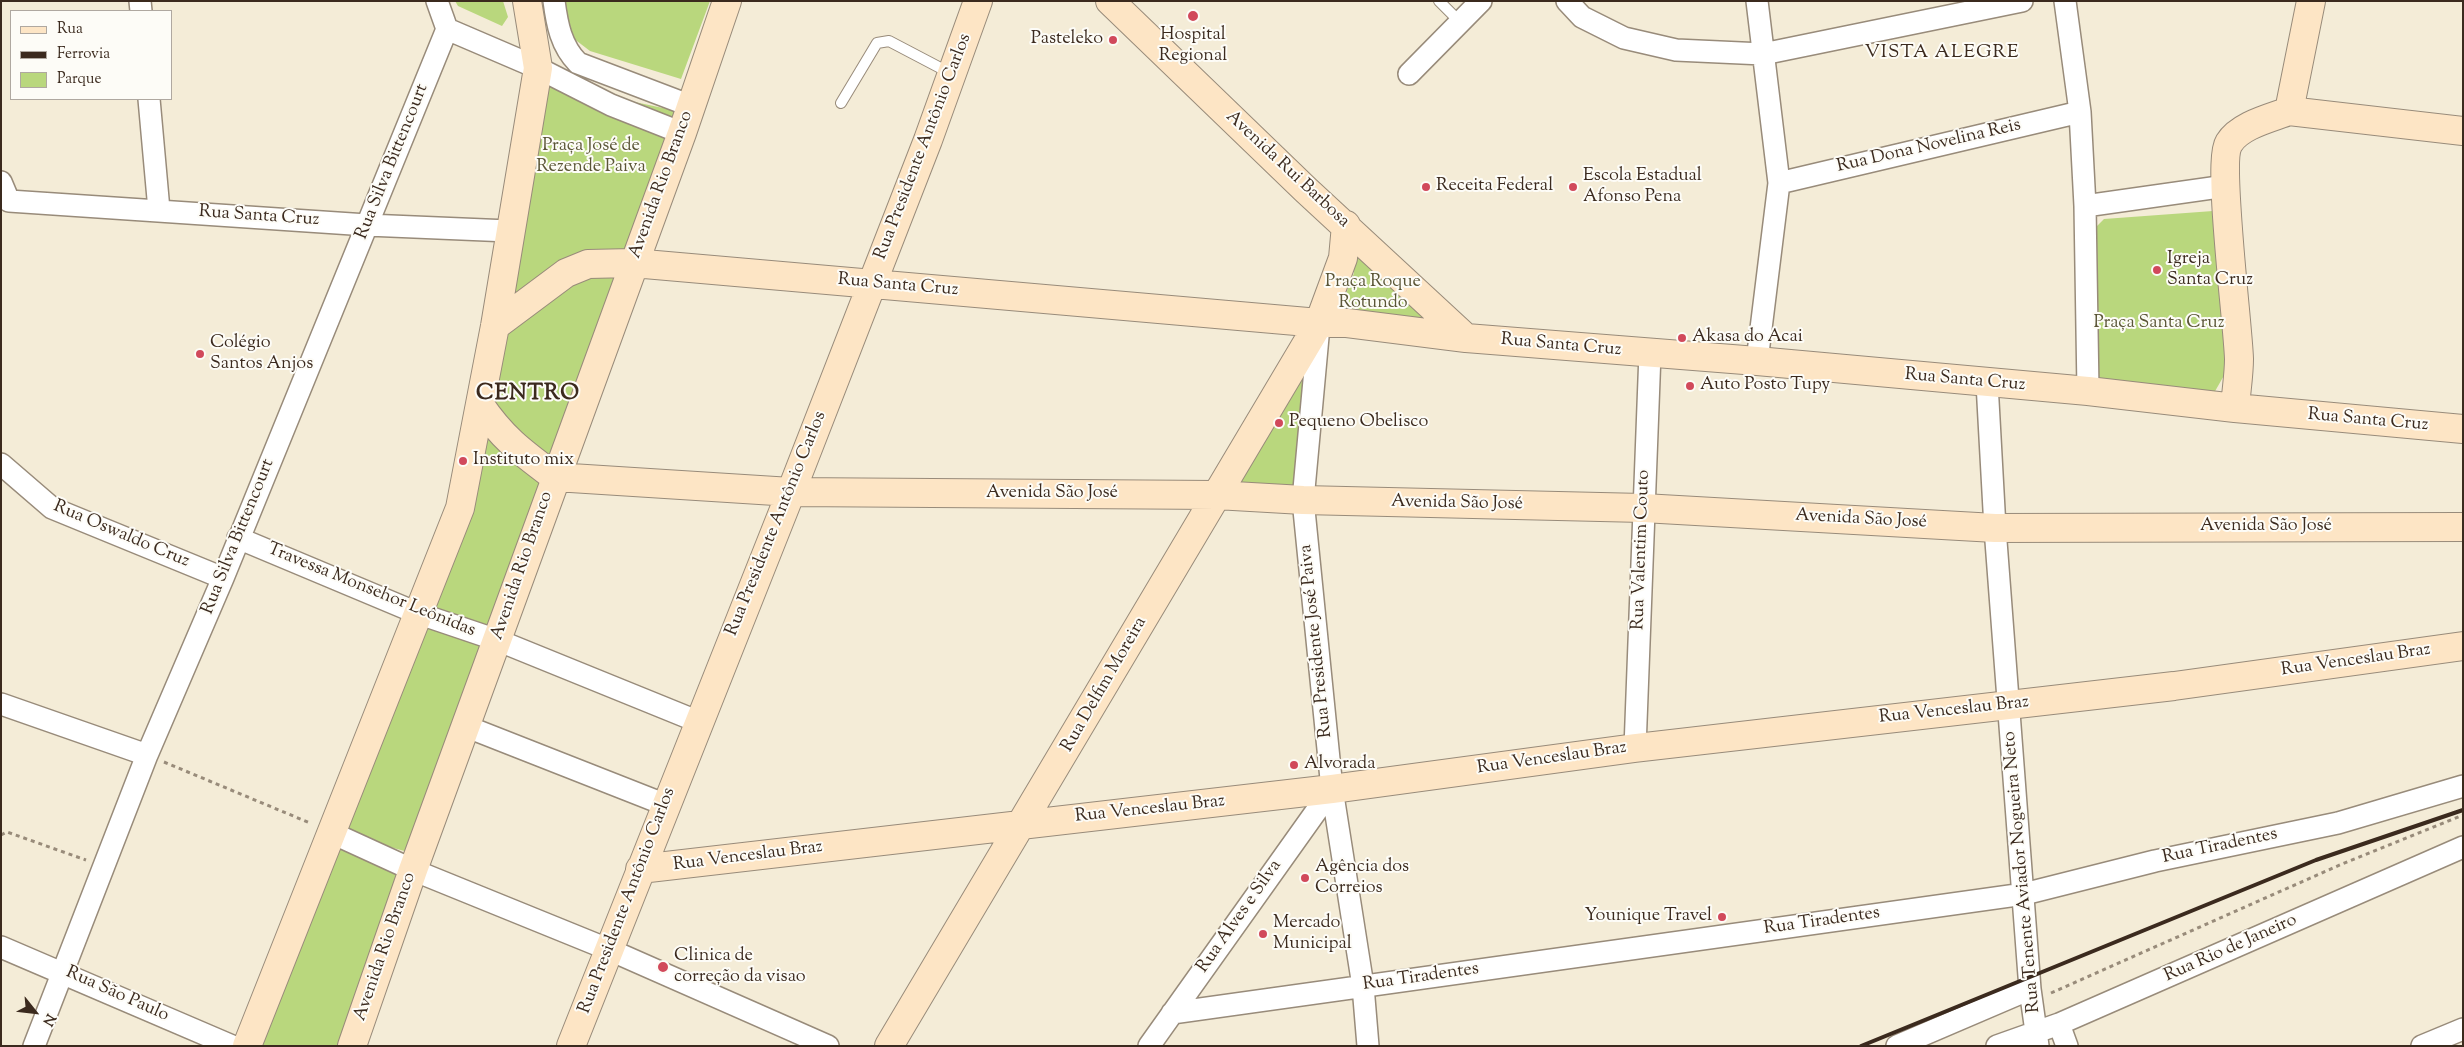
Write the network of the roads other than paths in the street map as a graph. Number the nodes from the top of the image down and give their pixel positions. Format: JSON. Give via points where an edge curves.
{"nodes":[{"id":1,"x":437,"y":1,"type":"edge"},
{"id":2,"x":527,"y":1,"type":"edge"},
{"id":3,"x":554,"y":1,"type":"edge"},
{"id":4,"x":726,"y":1,"type":"edge"},
{"id":5,"x":978,"y":1,"type":"edge"},
{"id":6,"x":1110,"y":1,"type":"edge"},
{"id":7,"x":1439,"y":1,"type":"edge"},
{"id":8,"x":1481,"y":1,"type":"edge"},
{"id":9,"x":1567,"y":1,"type":"edge"},
{"id":10,"x":1757,"y":1,"type":"edge"},
{"id":11,"x":2022,"y":1,"type":"edge"},
{"id":12,"x":2065,"y":1,"type":"edge"},
{"id":13,"x":2310,"y":1,"type":"edge"},
{"id":14,"x":1460,"y":22,"type":"junction"},
{"id":15,"x":447,"y":29,"type":"junction"},
{"id":16,"x":1763,"y":54,"type":"junction"},
{"id":17,"x":538,"y":68,"type":"junction"},
{"id":18,"x":952,"y":74,"type":"junction"},
{"id":19,"x":1409,"y":74,"type":"dead end"},
{"id":20,"x":149,"y":100,"type":"edge"},
{"id":21,"x":841,"y":103,"type":"dead end"},
{"id":22,"x":691,"y":106,"type":"junction"},
{"id":23,"x":2289,"y":111,"type":"junction"},
{"id":24,"x":2080,"y":112,"type":"junction"},
{"id":25,"x":2463,"y":131,"type":"edge"},
{"id":26,"x":682,"y":133,"type":"junction"},
{"id":27,"x":1779,"y":183,"type":"junction"},
{"id":28,"x":2226,"y":186,"type":"junction"},
{"id":29,"x":5,"y":191,"type":"edge"},
{"id":30,"x":2085,"y":206,"type":"junction"},
{"id":31,"x":159,"y":210,"type":"junction"},
{"id":32,"x":367,"y":225,"type":"junction"},
{"id":33,"x":1346,"y":225,"type":"junction"},
{"id":34,"x":509,"y":231,"type":"junction"},
{"id":35,"x":633,"y":263,"type":"junction"},
{"id":36,"x":872,"y":283,"type":"junction"},
{"id":37,"x":1319,"y":323,"type":"junction"},
{"id":38,"x":495,"y":326,"type":"junction"},
{"id":39,"x":1466,"y":338,"type":"junction"},
{"id":40,"x":1650,"y":353,"type":"junction"},
{"id":41,"x":1757,"y":361,"type":"junction"},
{"id":42,"x":1988,"y":383,"type":"junction"},
{"id":43,"x":2088,"y":391,"type":"junction"},
{"id":44,"x":480,"y":406,"type":"junction"},
{"id":45,"x":2235,"y":408,"type":"junction"},
{"id":46,"x":2463,"y":430,"type":"edge"},
{"id":47,"x":2,"y":468,"type":"edge"},
{"id":48,"x":554,"y":476,"type":"junction"},
{"id":49,"x":791,"y":492,"type":"junction"},
{"id":50,"x":1216,"y":495,"type":"junction"},
{"id":51,"x":1303,"y":500,"type":"junction"},
{"id":52,"x":1643,"y":508,"type":"junction"},
{"id":53,"x":2463,"y":527,"type":"edge"},
{"id":54,"x":1995,"y":528,"type":"junction"},
{"id":55,"x":238,"y":538,"type":"junction"},
{"id":56,"x":223,"y":578,"type":"junction"},
{"id":57,"x":417,"y":613,"type":"junction"},
{"id":58,"x":497,"y":640,"type":"junction"},
{"id":59,"x":2463,"y":646,"type":"edge"},
{"id":60,"x":1,"y":704,"type":"edge"},
{"id":61,"x":2010,"y":705,"type":"junction"},
{"id":62,"x":699,"y":722,"type":"junction"},
{"id":63,"x":464,"y":726,"type":"junction"},
{"id":64,"x":1635,"y":748,"type":"junction"},
{"id":65,"x":147,"y":755,"type":"junction"},
{"id":66,"x":2463,"y":786,"type":"edge"},
{"id":67,"x":1332,"y":789,"type":"junction"},
{"id":68,"x":666,"y":805,"type":"junction"},
{"id":69,"x":1023,"y":824,"type":"junction"},
{"id":70,"x":330,"y":832,"type":"junction"},
{"id":71,"x":2463,"y":847,"type":"edge"},
{"id":72,"x":413,"y":870,"type":"junction"},
{"id":73,"x":640,"y":870,"type":"junction"},
{"id":74,"x":2024,"y":894,"type":"junction"},
{"id":75,"x":1,"y":947,"type":"edge"},
{"id":76,"x":610,"y":950,"type":"junction"},
{"id":77,"x":62,"y":971,"type":"junction"},
{"id":78,"x":1363,"y":986,"type":"junction"},
{"id":79,"x":2031,"y":995,"type":"junction"},
{"id":80,"x":1172,"y":1013,"type":"junction"},
{"id":81,"x":2059,"y":1024,"type":"junction"},
{"id":82,"x":2463,"y":1028,"type":"edge"},
{"id":83,"x":2037,"y":1038,"type":"edge"},
{"id":84,"x":34,"y":1046,"type":"edge"},
{"id":85,"x":232,"y":1046,"type":"edge"},
{"id":86,"x":247,"y":1046,"type":"edge"},
{"id":87,"x":352,"y":1046,"type":"edge"},
{"id":88,"x":571,"y":1046,"type":"edge"},
{"id":89,"x":828,"y":1046,"type":"edge"},
{"id":90,"x":889,"y":1046,"type":"edge"},
{"id":91,"x":1149,"y":1046,"type":"edge"},
{"id":92,"x":1368,"y":1046,"type":"edge"},
{"id":93,"x":1897,"y":1046,"type":"edge"},
{"id":94,"x":1997,"y":1046,"type":"edge"},
{"id":95,"x":2067,"y":1046,"type":"edge"},
{"id":96,"x":2422,"y":1046,"type":"edge"}],
"edges":[{"from":1,"to":15,"type":"street"},
{"from":2,"to":17,"type":"main road"},
{"from":3,"to":22,"type":"street","via":[[562,40],[570,56],[578,63]]},
{"from":4,"to":22,"type":"main road","name":"Avenida Rio Branco"},
{"from":5,"to":18,"type":"main road","name":"Rua Presidente Antônio Carlos"},
{"from":6,"to":33,"type":"main road","name":"Avenida Rui Barbosa"},
{"from":7,"to":14,"type":"lane"},
{"from":8,"to":14,"type":"street"},
{"from":9,"to":16,"type":"street","via":[[1582,17],[1624,38],[1676,50]]},
{"from":10,"to":16,"type":"street"},
{"from":11,"to":16,"type":"street"},
{"from":12,"to":24,"type":"street"},
{"from":13,"to":23,"type":"main road"},
{"from":14,"to":19,"type":"street"},
{"from":15,"to":17,"type":"street"},
{"from":15,"to":32,"type":"street","name":"Rua Silva Bittencourt"},
{"from":16,"to":27,"type":"street"},
{"from":17,"to":26,"type":"street","via":[[611,105]]},
{"from":17,"to":34,"type":"main road"},
{"from":18,"to":21,"type":"lane","via":[[889,40],[877,43]]},
{"from":18,"to":36,"type":"main road","name":"Rua Presidente Antônio Carlos"},
{"from":20,"to":31,"type":"street"},
{"from":22,"to":26,"type":"main road","name":"Avenida Rio Branco"},
{"from":23,"to":25,"type":"main road"},
{"from":23,"to":28,"type":"main road","via":[[2242,130],[2230,142]]},
{"from":24,"to":27,"type":"street","name":"Rua Dona Novelina Reis"},
{"from":24,"to":30,"type":"street"},
{"from":26,"to":35,"type":"main road","name":"Avenida Rio Branco"},
{"from":27,"to":41,"type":"street"},
{"from":28,"to":30,"type":"street"},
{"from":28,"to":45,"type":"main road","via":[[2239,361]]},
{"from":29,"to":31,"type":"street","name":"Rua Santa Cruz"},
{"from":30,"to":43,"type":"street"},
{"from":31,"to":32,"type":"street","name":"Rua Santa Cruz"},
{"from":32,"to":34,"type":"street","name":"Rua Santa Cruz"},
{"from":32,"to":55,"type":"street","name":"Rua Silva Bittencourt"},
{"from":33,"to":37,"type":"main road","via":[[1343,258]]},
{"from":33,"to":39,"type":"main road","name":"Avenida Rui Barbosa"},
{"from":34,"to":38,"type":"main road"},
{"from":35,"to":36,"type":"main road","name":"Rua Santa Cruz"},
{"from":35,"to":38,"type":"main road","name":"Rua Santa Cruz","via":[[588,264],[566,274]]},
{"from":35,"to":48,"type":"main road","name":"Avenida Rio Branco"},
{"from":36,"to":37,"type":"main road","name":"Rua Santa Cruz"},
{"from":36,"to":49,"type":"main road","name":"Rua Presidente Antônio Carlos"},
{"from":37,"to":39,"type":"main road","via":[[1353,323]]},
{"from":37,"to":50,"type":"main road","name":"Rua Delfim Moreira"},
{"from":37,"to":51,"type":"street","name":"Rua Presidente José Paiva"},
{"from":38,"to":44,"type":"main road"},
{"from":39,"to":40,"type":"main road","name":"Rua Santa Cruz"},
{"from":40,"to":41,"type":"main road","name":"Rua Santa Cruz"},
{"from":40,"to":52,"type":"street","name":"Rua Valentim Couto"},
{"from":41,"to":42,"type":"main road","name":"Rua Santa Cruz"},
{"from":42,"to":43,"type":"main road","name":"Rua Santa Cruz"},
{"from":42,"to":54,"type":"street","name":"Rua Tenente Aviador Nogueira Neto"},
{"from":43,"to":45,"type":"main road","name":"Rua Santa Cruz"},
{"from":44,"to":48,"type":"main road","via":[[522,454]]},
{"from":44,"to":57,"type":"main road","via":[[460,508]]},
{"from":45,"to":46,"type":"main road","name":"Rua Santa Cruz"},
{"from":47,"to":56,"type":"street","name":"Rua Oswaldo Cruz","via":[[52,508]]},
{"from":48,"to":49,"type":"main road","name":"Avenida São José"},
{"from":48,"to":58,"type":"main road","name":"Avenida Rio Branco"},
{"from":49,"to":50,"type":"main road","name":"Avenida São José"},
{"from":49,"to":62,"type":"main road","name":"Rua Presidente Antônio Carlos"},
{"from":50,"to":51,"type":"main road","name":"Avenida São José"},
{"from":50,"to":69,"type":"main road","name":"Rua Delfim Moreira"},
{"from":51,"to":52,"type":"main road","name":"Avenida São José"},
{"from":51,"to":67,"type":"street","name":"Rua Presidente José Paiva"},
{"from":52,"to":54,"type":"main road","name":"Avenida São José"},
{"from":52,"to":64,"type":"street","name":"Rua Valentim Couto"},
{"from":53,"to":54,"type":"main road","name":"Avenida São José"},
{"from":54,"to":61,"type":"street","name":"Rua Tenente Aviador Nogueira Neto"},
{"from":55,"to":56,"type":"street","name":"Rua Silva Bittencourt"},
{"from":55,"to":57,"type":"street","name":"Travessa Monsehor Leônidas"},
{"from":56,"to":65,"type":"street","name":"Rua Silva Bittencourt"},
{"from":57,"to":58,"type":"street","name":"Travessa Monsehor Leônidas"},
{"from":57,"to":70,"type":"main road"},
{"from":58,"to":62,"type":"street","name":"Travessa Monsehor Leônidas"},
{"from":58,"to":63,"type":"main road","name":"Avenida Rio Branco"},
{"from":59,"to":61,"type":"main road","name":"Rua Venceslau Braz"},
{"from":60,"to":65,"type":"street"},
{"from":61,"to":64,"type":"main road","name":"Rua Venceslau Braz"},
{"from":61,"to":74,"type":"street","name":"Rua Tenente Aviador Nogueira Neto"},
{"from":62,"to":68,"type":"main road","name":"Rua Presidente Antônio Carlos"},
{"from":63,"to":68,"type":"street"},
{"from":63,"to":72,"type":"main road","name":"Avenida Rio Branco"},
{"from":64,"to":67,"type":"main road","name":"Rua Venceslau Braz"},
{"from":65,"to":77,"type":"street","name":"Rua Silva Bittencourt"},
{"from":66,"to":74,"type":"street","name":"Rua Tiradentes","via":[[2338,823],[2155,861]]},
{"from":67,"to":69,"type":"main road","name":"Rua Venceslau Braz"},
{"from":67,"to":78,"type":"street","name":"Rua Presidente José Paiva"},
{"from":67,"to":80,"type":"street","name":"Rua Alves e Silva"},
{"from":68,"to":73,"type":"main road","name":"Rua Presidente Antônio Carlos"},
{"from":69,"to":73,"type":"main road","name":"Rua Venceslau Braz"},
{"from":69,"to":90,"type":"main road","name":"Rua Delfim Moreira"},
{"from":70,"to":72,"type":"street"},
{"from":70,"to":86,"type":"main road"},
{"from":71,"to":81,"type":"street","name":"Rua Rio de Janeiro"},
{"from":72,"to":76,"type":"street"},
{"from":72,"to":87,"type":"main road","name":"Avenida Rio Branco"},
{"from":73,"to":76,"type":"main road","name":"Rua Presidente Antônio Carlos"},
{"from":74,"to":78,"type":"street","name":"Rua Tiradentes"},
{"from":74,"to":79,"type":"street","name":"Rua Tenente Aviador Nogueira Neto"},
{"from":75,"to":77,"type":"street","name":"Rua São Paulo"},
{"from":76,"to":88,"type":"main road","name":"Rua Presidente Antônio Carlos"},
{"from":76,"to":89,"type":"street"},
{"from":77,"to":84,"type":"street","name":"Rua Silva Bittencourt"},
{"from":77,"to":85,"type":"street","name":"Rua São Paulo"},
{"from":78,"to":80,"type":"street","name":"Rua Tiradentes"},
{"from":78,"to":92,"type":"street","name":"Rua Presidente José Paiva"},
{"from":79,"to":83,"type":"street","name":"Rua Tenente Aviador Nogueira Neto"},
{"from":79,"to":93,"type":"street"},
{"from":80,"to":91,"type":"street","name":"Rua Alves e Silva"},
{"from":81,"to":83,"type":"street","name":"Rua Rio de Janeiro"},
{"from":81,"to":95,"type":"street"},
{"from":82,"to":96,"type":"street"},
{"from":83,"to":94,"type":"street","name":"Rua Rio de Janeiro"}]}
